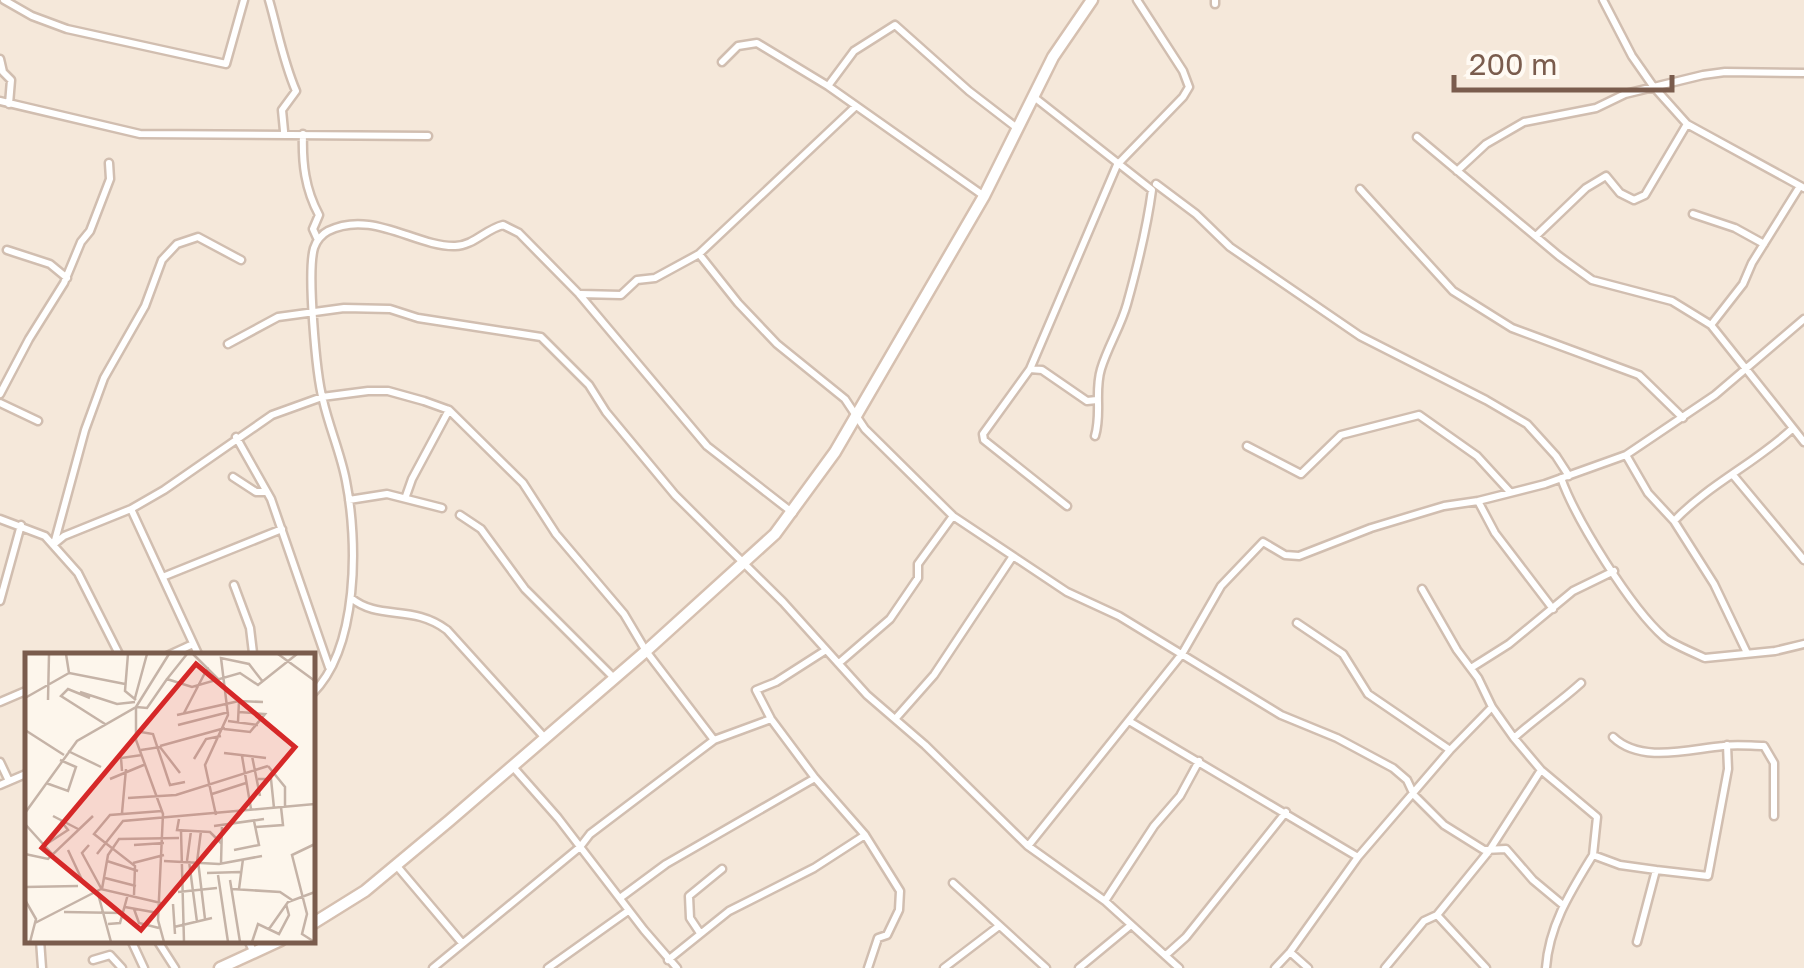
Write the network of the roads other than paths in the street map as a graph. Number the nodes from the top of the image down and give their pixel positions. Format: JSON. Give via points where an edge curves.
{"nodes":[{"id":1,"x":4,"y":0,"type":"edge"},
{"id":2,"x":244,"y":0,"type":"edge"},
{"id":3,"x":269,"y":0,"type":"edge"},
{"id":4,"x":1092,"y":0,"type":"edge"},
{"id":5,"x":1137,"y":0,"type":"edge"},
{"id":6,"x":1603,"y":0,"type":"edge"},
{"id":7,"x":0,"y":59,"type":"edge"},
{"id":8,"x":722,"y":62,"type":"dead end"},
{"id":9,"x":1804,"y":73,"type":"edge"},
{"id":10,"x":828,"y":86,"type":"junction"},
{"id":11,"x":1653,"y":86,"type":"junction"},
{"id":12,"x":1034,"y":97,"type":"junction"},
{"id":13,"x":4,"y":102,"type":"edge"},
{"id":14,"x":856,"y":106,"type":"junction"},
{"id":15,"x":1686,"y":124,"type":"junction"},
{"id":16,"x":1017,"y":128,"type":"junction"},
{"id":17,"x":284,"y":130,"type":"dead end"},
{"id":18,"x":303,"y":134,"type":"junction"},
{"id":19,"x":428,"y":136,"type":"dead end"},
{"id":20,"x":1417,"y":137,"type":"dead end"},
{"id":21,"x":110,"y":163,"type":"dead end"},
{"id":22,"x":1118,"y":164,"type":"junction"},
{"id":23,"x":1457,"y":171,"type":"junction"},
{"id":24,"x":1156,"y":184,"type":"dead end"},
{"id":25,"x":1802,"y":187,"type":"edge"},
{"id":26,"x":1360,"y":189,"type":"dead end"},
{"id":27,"x":984,"y":196,"type":"junction"},
{"id":28,"x":1693,"y":214,"type":"dead end"},
{"id":29,"x":1536,"y":236,"type":"junction"},
{"id":30,"x":318,"y":240,"type":"junction"},
{"id":31,"x":1764,"y":244,"type":"junction"},
{"id":32,"x":7,"y":250,"type":"dead end"},
{"id":33,"x":699,"y":254,"type":"junction"},
{"id":34,"x":240,"y":260,"type":"dead end"},
{"id":35,"x":67,"y":278,"type":"junction"},
{"id":36,"x":579,"y":294,"type":"junction"},
{"id":37,"x":314,"y":314,"type":"junction"},
{"id":38,"x":1804,"y":319,"type":"edge"},
{"id":39,"x":1711,"y":325,"type":"junction"},
{"id":40,"x":228,"y":344,"type":"dead end"},
{"id":41,"x":1745,"y":367,"type":"junction"},
{"id":42,"x":1030,"y":368,"type":"junction"},
{"id":43,"x":0,"y":394,"type":"edge"},
{"id":44,"x":322,"y":397,"type":"junction"},
{"id":45,"x":1096,"y":398,"type":"junction"},
{"id":46,"x":0,"y":403,"type":"edge"},
{"id":47,"x":449,"y":410,"type":"junction"},
{"id":48,"x":856,"y":414,"type":"junction"},
{"id":49,"x":1683,"y":418,"type":"junction"},
{"id":50,"x":38,"y":421,"type":"dead end"},
{"id":51,"x":1793,"y":428,"type":"junction"},
{"id":52,"x":1095,"y":436,"type":"dead end"},
{"id":53,"x":236,"y":437,"type":"junction"},
{"id":54,"x":1804,"y":442,"type":"edge"},
{"id":55,"x":1247,"y":446,"type":"dead end"},
{"id":56,"x":1626,"y":455,"type":"junction"},
{"id":57,"x":1733,"y":475,"type":"junction"},
{"id":58,"x":233,"y":477,"type":"dead end"},
{"id":59,"x":1564,"y":477,"type":"junction"},
{"id":60,"x":268,"y":492,"type":"junction"},
{"id":61,"x":1510,"y":492,"type":"junction"},
{"id":62,"x":406,"y":496,"type":"junction"},
{"id":63,"x":349,"y":500,"type":"junction"},
{"id":64,"x":1478,"y":501,"type":"junction"},
{"id":65,"x":1067,"y":506,"type":"dead end"},
{"id":66,"x":131,"y":508,"type":"junction"},
{"id":67,"x":442,"y":508,"type":"dead end"},
{"id":68,"x":793,"y":512,"type":"junction"},
{"id":69,"x":460,"y":515,"type":"dead end"},
{"id":70,"x":953,"y":516,"type":"junction"},
{"id":71,"x":0,"y":519,"type":"edge"},
{"id":72,"x":1674,"y":521,"type":"junction"},
{"id":73,"x":21,"y":526,"type":"junction"},
{"id":74,"x":282,"y":529,"type":"junction"},
{"id":75,"x":53,"y":545,"type":"junction"},
{"id":76,"x":1013,"y":556,"type":"junction"},
{"id":77,"x":1804,"y":560,"type":"edge"},
{"id":78,"x":744,"y":564,"type":"junction"},
{"id":79,"x":1614,"y":571,"type":"junction"},
{"id":80,"x":165,"y":576,"type":"junction"},
{"id":81,"x":234,"y":585,"type":"dead end"},
{"id":82,"x":1422,"y":588,"type":"dead end"},
{"id":83,"x":351,"y":598,"type":"junction"},
{"id":84,"x":0,"y":601,"type":"edge"},
{"id":85,"x":1552,"y":609,"type":"junction"},
{"id":86,"x":1297,"y":623,"type":"dead end"},
{"id":87,"x":193,"y":644,"type":"junction"},
{"id":88,"x":1804,"y":644,"type":"edge"},
{"id":89,"x":826,"y":650,"type":"junction"},
{"id":90,"x":646,"y":651,"type":"junction"},
{"id":91,"x":118,"y":653,"type":"edge"},
{"id":92,"x":174,"y":653,"type":"edge"},
{"id":93,"x":197,"y":653,"type":"edge"},
{"id":94,"x":254,"y":653,"type":"edge"},
{"id":95,"x":1747,"y":653,"type":"junction"},
{"id":96,"x":1182,"y":654,"type":"junction"},
{"id":97,"x":838,"y":664,"type":"junction"},
{"id":98,"x":1470,"y":668,"type":"junction"},
{"id":99,"x":330,"y":669,"type":"junction"},
{"id":100,"x":613,"y":677,"type":"junction"},
{"id":101,"x":1580,"y":683,"type":"dead end"},
{"id":102,"x":315,"y":690,"type":"edge"},
{"id":103,"x":25,"y":691,"type":"edge"},
{"id":104,"x":0,"y":702,"type":"edge"},
{"id":105,"x":1492,"y":708,"type":"junction"},
{"id":106,"x":896,"y":718,"type":"junction"},
{"id":107,"x":771,"y":719,"type":"junction"},
{"id":108,"x":1129,"y":721,"type":"junction"},
{"id":109,"x":545,"y":738,"type":"junction"},
{"id":110,"x":1514,"y":738,"type":"junction"},
{"id":111,"x":1613,"y":738,"type":"dead end"},
{"id":112,"x":714,"y":740,"type":"junction"},
{"id":113,"x":1727,"y":745,"type":"junction"},
{"id":114,"x":1450,"y":750,"type":"junction"},
{"id":115,"x":1198,"y":761,"type":"junction"},
{"id":116,"x":0,"y":762,"type":"edge"},
{"id":117,"x":512,"y":766,"type":"junction"},
{"id":118,"x":1541,"y":770,"type":"junction"},
{"id":119,"x":25,"y":774,"type":"edge"},
{"id":120,"x":815,"y":778,"type":"junction"},
{"id":121,"x":9,"y":780,"type":"junction"},
{"id":122,"x":0,"y":785,"type":"edge"},
{"id":123,"x":1414,"y":795,"type":"junction"},
{"id":124,"x":1286,"y":812,"type":"junction"},
{"id":125,"x":1774,"y":816,"type":"dead end"},
{"id":126,"x":865,"y":835,"type":"junction"},
{"id":127,"x":1028,"y":846,"type":"junction"},
{"id":128,"x":580,"y":847,"type":"junction"},
{"id":129,"x":1489,"y":850,"type":"junction"},
{"id":130,"x":1593,"y":855,"type":"junction"},
{"id":131,"x":1358,"y":857,"type":"junction"},
{"id":132,"x":396,"y":865,"type":"junction"},
{"id":133,"x":722,"y":868,"type":"dead end"},
{"id":134,"x":1656,"y":870,"type":"junction"},
{"id":135,"x":953,"y":883,"type":"dead end"},
{"id":136,"x":620,"y":898,"type":"junction"},
{"id":137,"x":1105,"y":900,"type":"junction"},
{"id":138,"x":1564,"y":905,"type":"junction"},
{"id":139,"x":628,"y":910,"type":"junction"},
{"id":140,"x":1436,"y":915,"type":"junction"},
{"id":141,"x":315,"y":922,"type":"edge"},
{"id":142,"x":1131,"y":925,"type":"junction"},
{"id":143,"x":999,"y":926,"type":"junction"},
{"id":144,"x":700,"y":933,"type":"junction"},
{"id":145,"x":1637,"y":942,"type":"dead end"},
{"id":146,"x":40,"y":943,"type":"edge"},
{"id":147,"x":132,"y":943,"type":"edge"},
{"id":148,"x":159,"y":943,"type":"edge"},
{"id":149,"x":462,"y":943,"type":"junction"},
{"id":150,"x":250,"y":946,"type":"edge"},
{"id":151,"x":1290,"y":952,"type":"junction"},
{"id":152,"x":1166,"y":956,"type":"junction"},
{"id":153,"x":93,"y":960,"type":"dead end"},
{"id":154,"x":668,"y":960,"type":"junction"},
{"id":155,"x":946,"y":967,"type":"edge"},
{"id":156,"x":42,"y":968,"type":"edge"},
{"id":157,"x":122,"y":968,"type":"edge"},
{"id":158,"x":144,"y":968,"type":"edge"},
{"id":159,"x":175,"y":968,"type":"edge"},
{"id":160,"x":220,"y":968,"type":"edge"},
{"id":161,"x":433,"y":968,"type":"edge"},
{"id":162,"x":548,"y":968,"type":"edge"},
{"id":163,"x":676,"y":968,"type":"edge"},
{"id":164,"x":868,"y":968,"type":"edge"},
{"id":165,"x":1046,"y":968,"type":"edge"},
{"id":166,"x":1078,"y":968,"type":"edge"},
{"id":167,"x":1179,"y":968,"type":"edge"},
{"id":168,"x":1275,"y":968,"type":"edge"},
{"id":169,"x":1308,"y":968,"type":"edge"},
{"id":170,"x":1384,"y":968,"type":"edge"},
{"id":171,"x":1486,"y":968,"type":"edge"},
{"id":172,"x":1546,"y":968,"type":"edge"}],
"edges":[{"from":1,"to":2,"type":"street","via":[[68,28],[226,64]]},
{"from":3,"to":17,"type":"street","via":[[296,91],[282,110]]},
{"from":4,"to":12,"type":"street"},
{"from":5,"to":22,"type":"street","via":[[1188,87]]},
{"from":6,"to":11,"type":"street"},
{"from":7,"to":13,"type":"street","via":[[11,80]]},
{"from":8,"to":10,"type":"street","via":[[752,41]]},
{"from":9,"to":11,"type":"street","via":[[1725,72]]},
{"from":10,"to":14,"type":"street"},
{"from":10,"to":16,"type":"street","via":[[854,52],[895,24]]},
{"from":11,"to":15,"type":"street"},
{"from":11,"to":23,"type":"street","via":[[1596,108],[1524,122]]},
{"from":12,"to":16,"type":"street"},
{"from":12,"to":22,"type":"street"},
{"from":13,"to":18,"type":"street","via":[[140,134]]},
{"from":14,"to":27,"type":"street"},
{"from":14,"to":33,"type":"street"},
{"from":15,"to":25,"type":"street"},
{"from":15,"to":29,"type":"street","via":[[1645,195],[1634,200],[1606,176]]},
{"from":16,"to":27,"type":"street"},
{"from":18,"to":19,"type":"street"},
{"from":18,"to":30,"type":"street","via":[[302,160],[320,215],[313,229]]},
{"from":20,"to":23,"type":"street"},
{"from":21,"to":35,"type":"street","via":[[104,197]]},
{"from":22,"to":42,"type":"street"},
{"from":22,"to":45,"type":"street","via":[[1152,190],[1127,304]]},
{"from":23,"to":29,"type":"street"},
{"from":24,"to":59,"type":"street","via":[[1230,247],[1360,336],[1527,424],[1556,456]]},
{"from":25,"to":31,"type":"street"},
{"from":26,"to":49,"type":"street","via":[[1453,291],[1512,328],[1639,375]]},
{"from":27,"to":48,"type":"street"},
{"from":28,"to":31,"type":"street"},
{"from":29,"to":39,"type":"street","via":[[1592,280],[1672,302]]},
{"from":30,"to":36,"type":"street","via":[[330,230],[360,225],[456,246],[503,225],[519,232]]},
{"from":30,"to":37,"type":"street"},
{"from":31,"to":39,"type":"street"},
{"from":32,"to":35,"type":"street","via":[[50,264]]},
{"from":33,"to":36,"type":"street","via":[[655,278],[637,280],[621,295]]},
{"from":33,"to":48,"type":"street","via":[[777,344]]},
{"from":34,"to":75,"type":"street","via":[[198,237],[177,244],[162,260],[98,394]]},
{"from":35,"to":43,"type":"street"},
{"from":36,"to":68,"type":"street","via":[[706,446]]},
{"from":37,"to":40,"type":"street","via":[[278,317]]},
{"from":37,"to":44,"type":"street"},
{"from":37,"to":78,"type":"street","via":[[390,309],[542,337],[589,385],[675,496]]},
{"from":38,"to":41,"type":"street"},
{"from":39,"to":41,"type":"street"},
{"from":41,"to":49,"type":"street"},
{"from":41,"to":51,"type":"street"},
{"from":42,"to":45,"type":"street","via":[[1087,401]]},
{"from":42,"to":65,"type":"street","via":[[983,437]]},
{"from":44,"to":47,"type":"street","via":[[388,391]]},
{"from":44,"to":53,"type":"street","via":[[272,414]]},
{"from":44,"to":63,"type":"street"},
{"from":45,"to":52,"type":"street"},
{"from":46,"to":50,"type":"street"},
{"from":47,"to":62,"type":"street"},
{"from":47,"to":90,"type":"street","via":[[523,483]]},
{"from":48,"to":68,"type":"street"},
{"from":48,"to":70,"type":"street"},
{"from":49,"to":56,"type":"street"},
{"from":51,"to":54,"type":"street"},
{"from":51,"to":57,"type":"street"},
{"from":53,"to":60,"type":"street"},
{"from":53,"to":66,"type":"street"},
{"from":55,"to":61,"type":"street","via":[[1301,474],[1341,435],[1419,415],[1476,456]]},
{"from":56,"to":59,"type":"street"},
{"from":56,"to":72,"type":"street"},
{"from":57,"to":72,"type":"street"},
{"from":57,"to":77,"type":"street"},
{"from":58,"to":60,"type":"street"},
{"from":59,"to":61,"type":"street"},
{"from":59,"to":79,"type":"street","via":[[1571,507]]},
{"from":60,"to":74,"type":"street"},
{"from":61,"to":64,"type":"street"},
{"from":62,"to":63,"type":"street"},
{"from":62,"to":67,"type":"street"},
{"from":63,"to":83,"type":"street"},
{"from":64,"to":85,"type":"street"},
{"from":64,"to":96,"type":"street","via":[[1372,528],[1299,556],[1263,542],[1221,586]]},
{"from":66,"to":75,"type":"street"},
{"from":66,"to":80,"type":"street"},
{"from":68,"to":78,"type":"street"},
{"from":69,"to":100,"type":"street","via":[[481,529],[524,590]]},
{"from":70,"to":76,"type":"street"},
{"from":70,"to":97,"type":"street","via":[[890,619]]},
{"from":71,"to":73,"type":"street"},
{"from":72,"to":95,"type":"street"},
{"from":73,"to":75,"type":"street"},
{"from":73,"to":84,"type":"street"},
{"from":74,"to":80,"type":"street"},
{"from":74,"to":99,"type":"street"},
{"from":75,"to":91,"type":"street","via":[[78,572]]},
{"from":76,"to":96,"type":"street"},
{"from":76,"to":106,"type":"street","via":[[934,675]]},
{"from":78,"to":89,"type":"street"},
{"from":78,"to":90,"type":"street"},
{"from":79,"to":85,"type":"street","via":[[1573,590]]},
{"from":79,"to":95,"type":"street","via":[[1668,641],[1705,658]]},
{"from":80,"to":87,"type":"street"},
{"from":81,"to":94,"type":"street"},
{"from":82,"to":98,"type":"street"},
{"from":83,"to":99,"type":"street"},
{"from":83,"to":109,"type":"street","via":[[363,608],[431,617]]},
{"from":85,"to":98,"type":"street"},
{"from":86,"to":114,"type":"street","via":[[1343,654],[1368,694]]},
{"from":87,"to":92,"type":"street"},
{"from":87,"to":93,"type":"street"},
{"from":88,"to":95,"type":"street"},
{"from":89,"to":97,"type":"street"},
{"from":89,"to":107,"type":"street","via":[[756,690]]},
{"from":90,"to":100,"type":"street"},
{"from":90,"to":112,"type":"street"},
{"from":96,"to":108,"type":"street"},
{"from":96,"to":123,"type":"street","via":[[1282,715],[1379,759],[1408,780]]},
{"from":97,"to":106,"type":"street"},
{"from":98,"to":105,"type":"street"},
{"from":99,"to":102,"type":"street"},
{"from":100,"to":109,"type":"street"},
{"from":101,"to":110,"type":"street"},
{"from":103,"to":104,"type":"street"},
{"from":105,"to":110,"type":"street"},
{"from":105,"to":114,"type":"street"},
{"from":106,"to":127,"type":"street"},
{"from":107,"to":112,"type":"street"},
{"from":107,"to":120,"type":"street"},
{"from":108,"to":115,"type":"street"},
{"from":108,"to":127,"type":"street"},
{"from":109,"to":117,"type":"street"},
{"from":110,"to":118,"type":"street"},
{"from":111,"to":113,"type":"street","via":[[1668,753]]},
{"from":112,"to":128,"type":"street"},
{"from":113,"to":125,"type":"street","via":[[1764,746],[1774,763]]},
{"from":113,"to":134,"type":"street","via":[[1708,876]]},
{"from":114,"to":123,"type":"street"},
{"from":115,"to":124,"type":"street"},
{"from":115,"to":137,"type":"street"},
{"from":116,"to":121,"type":"street"},
{"from":117,"to":128,"type":"street"},
{"from":117,"to":132,"type":"street"},
{"from":118,"to":129,"type":"street"},
{"from":118,"to":130,"type":"street","via":[[1597,817]]},
{"from":119,"to":121,"type":"street"},
{"from":120,"to":126,"type":"street"},
{"from":120,"to":136,"type":"street"},
{"from":121,"to":122,"type":"street"},
{"from":123,"to":129,"type":"street","via":[[1444,825]]},
{"from":123,"to":131,"type":"street"},
{"from":124,"to":131,"type":"street"},
{"from":124,"to":152,"type":"street"},
{"from":126,"to":144,"type":"street"},
{"from":126,"to":164,"type":"street","via":[[900,892],[892,929],[878,938]]},
{"from":127,"to":137,"type":"street"},
{"from":128,"to":136,"type":"street"},
{"from":128,"to":149,"type":"street"},
{"from":129,"to":138,"type":"street","via":[[1506,849]]},
{"from":129,"to":140,"type":"street"},
{"from":130,"to":134,"type":"street"},
{"from":130,"to":138,"type":"street"},
{"from":131,"to":151,"type":"street"},
{"from":132,"to":141,"type":"street"},
{"from":132,"to":149,"type":"street"},
{"from":133,"to":144,"type":"street","via":[[689,896],[690,918]]},
{"from":134,"to":145,"type":"street"},
{"from":135,"to":143,"type":"street"},
{"from":136,"to":139,"type":"street"},
{"from":137,"to":142,"type":"street"},
{"from":138,"to":172,"type":"street","via":[[1548,940]]},
{"from":139,"to":154,"type":"street"},
{"from":139,"to":162,"type":"street"},
{"from":140,"to":170,"type":"street"},
{"from":140,"to":171,"type":"street"},
{"from":142,"to":152,"type":"street"},
{"from":142,"to":166,"type":"street"},
{"from":143,"to":155,"type":"street"},
{"from":143,"to":165,"type":"street"},
{"from":144,"to":154,"type":"street"},
{"from":146,"to":156,"type":"street"},
{"from":147,"to":158,"type":"street"},
{"from":148,"to":159,"type":"street"},
{"from":149,"to":161,"type":"street"},
{"from":150,"to":160,"type":"street"},
{"from":151,"to":168,"type":"street"},
{"from":151,"to":169,"type":"street"},
{"from":152,"to":167,"type":"street"},
{"from":153,"to":157,"type":"street","via":[[110,955]]},
{"from":154,"to":163,"type":"street"}]}
